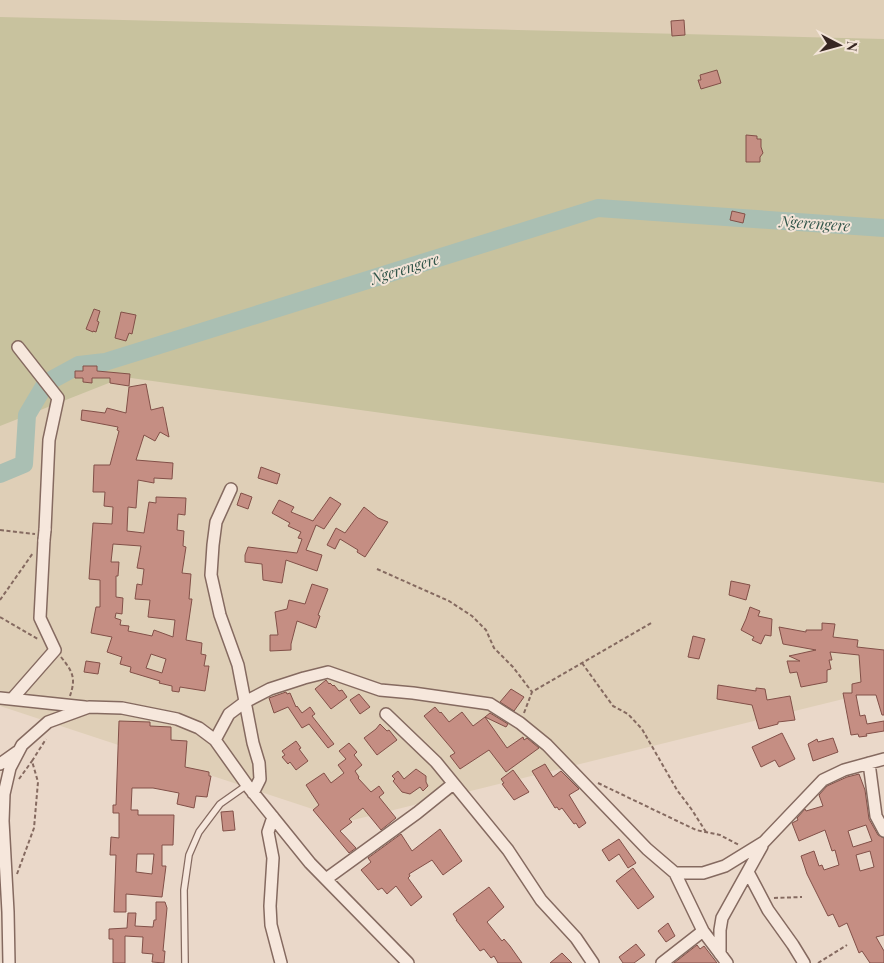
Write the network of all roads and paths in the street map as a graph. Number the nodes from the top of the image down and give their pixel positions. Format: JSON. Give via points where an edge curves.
{"nodes":[{"id":1,"x":18,"y":346,"type":"dead end"},
{"id":2,"x":231,"y":489,"type":"dead end"},
{"id":3,"x":0,"y":530,"type":"edge"},
{"id":4,"x":42,"y":535,"type":"junction"},
{"id":5,"x":34,"y":552,"type":"dead end"},
{"id":6,"x":377,"y":569,"type":"dead end"},
{"id":7,"x":0,"y":600,"type":"edge"},
{"id":8,"x":653,"y":622,"type":"dead end"},
{"id":9,"x":582,"y":663,"type":"junction"},
{"id":10,"x":532,"y":692,"type":"junction"},
{"id":11,"x":6,"y":699,"type":"edge"},
{"id":12,"x":245,"y":702,"type":"junction"},
{"id":13,"x":89,"y":707,"type":"junction"},
{"id":14,"x":386,"y":714,"type":"dead end"},
{"id":15,"x":520,"y":723,"type":"junction"},
{"id":16,"x":46,"y":739,"type":"dead end"},
{"id":17,"x":215,"y":740,"type":"junction"},
{"id":18,"x":18,"y":752,"type":"junction"},
{"id":19,"x":884,"y":759,"type":"edge"},
{"id":20,"x":869,"y":763,"type":"junction"},
{"id":21,"x":0,"y":764,"type":"edge"},
{"id":22,"x":578,"y":778,"type":"junction"},
{"id":23,"x":453,"y":784,"type":"junction"},
{"id":24,"x":250,"y":789,"type":"junction"},
{"id":25,"x":273,"y":817,"type":"junction"},
{"id":26,"x":884,"y":831,"type":"edge"},
{"id":27,"x":706,"y":832,"type":"junction"},
{"id":28,"x":746,"y":842,"type":"dead end"},
{"id":29,"x":764,"y":842,"type":"junction"},
{"id":30,"x":748,"y":872,"type":"junction"},
{"id":31,"x":675,"y":873,"type":"junction"},
{"id":32,"x":16,"y":875,"type":"dead end"},
{"id":33,"x":326,"y":879,"type":"junction"},
{"id":34,"x":703,"y":931,"type":"junction"},
{"id":35,"x":847,"y":945,"type":"dead end"},
{"id":36,"x":724,"y":958,"type":"edge"},
{"id":37,"x":401,"y":960,"type":"edge"},
{"id":38,"x":9,"y":963,"type":"edge"},
{"id":39,"x":185,"y":963,"type":"edge"},
{"id":40,"x":281,"y":963,"type":"edge"},
{"id":41,"x":593,"y":963,"type":"edge"},
{"id":42,"x":662,"y":963,"type":"edge"},
{"id":43,"x":804,"y":963,"type":"edge"},
{"id":44,"x":818,"y":963,"type":"edge"}],
"edges":[{"from":1,"to":4,"type":"street","via":[[58,398],[49,440]]},
{"from":2,"to":12,"type":"street","via":[[216,522],[211,575],[220,615],[238,665]]},
{"from":3,"to":4,"type":"path"},
{"from":4,"to":11,"type":"street","via":[[40,618],[55,650]]},
{"from":5,"to":7,"type":"path"},
{"from":6,"to":10,"type":"path","via":[[449,601],[472,616],[486,630],[494,648]]},
{"from":8,"to":9,"type":"path"},
{"from":9,"to":10,"type":"path"},
{"from":9,"to":27,"type":"path","via":[[613,706],[628,714],[642,729]]},
{"from":10,"to":15,"type":"path"},
{"from":11,"to":13,"type":"street"},
{"from":12,"to":15,"type":"street","via":[[270,689],[328,672],[380,690],[490,704]]},
{"from":12,"to":17,"type":"street","via":[[229,714]]},
{"from":12,"to":24,"type":"street","via":[[260,771],[260,779]]},
{"from":13,"to":17,"type":"street","via":[[122,708],[177,719],[199,728]]},
{"from":13,"to":18,"type":"street","via":[[48,722]]},
{"from":14,"to":23,"type":"street","via":[[436,762]]},
{"from":15,"to":22,"type":"street","via":[[547,745]]},
{"from":16,"to":32,"type":"path","via":[[32,761],[38,782],[34,828]]},
{"from":17,"to":24,"type":"street"},
{"from":18,"to":21,"type":"street"},
{"from":18,"to":38,"type":"street","via":[[10,768],[4,794]]},
{"from":19,"to":20,"type":"street"},
{"from":20,"to":26,"type":"street","via":[[876,816]]},
{"from":20,"to":29,"type":"street","via":[[823,780]]},
{"from":22,"to":27,"type":"path","via":[[599,783]]},
{"from":22,"to":31,"type":"street"},
{"from":23,"to":33,"type":"street"},
{"from":23,"to":41,"type":"street","via":[[508,850],[541,900],[576,938]]},
{"from":24,"to":25,"type":"street"},
{"from":24,"to":39,"type":"lane","via":[[220,804],[199,832],[189,855],[184,890]]},
{"from":25,"to":33,"type":"street"},
{"from":25,"to":40,"type":"street","via":[[268,832],[273,858],[270,906]]},
{"from":27,"to":28,"type":"path","via":[[738,845]]},
{"from":29,"to":30,"type":"street"},
{"from":29,"to":31,"type":"street","via":[[725,866],[703,873]]},
{"from":30,"to":36,"type":"street","via":[[722,918]]},
{"from":30,"to":43,"type":"street","via":[[768,910]]},
{"from":31,"to":34,"type":"street"},
{"from":33,"to":37,"type":"street"},
{"from":34,"to":36,"type":"street"},
{"from":34,"to":42,"type":"street"},
{"from":35,"to":44,"type":"path"}]}
